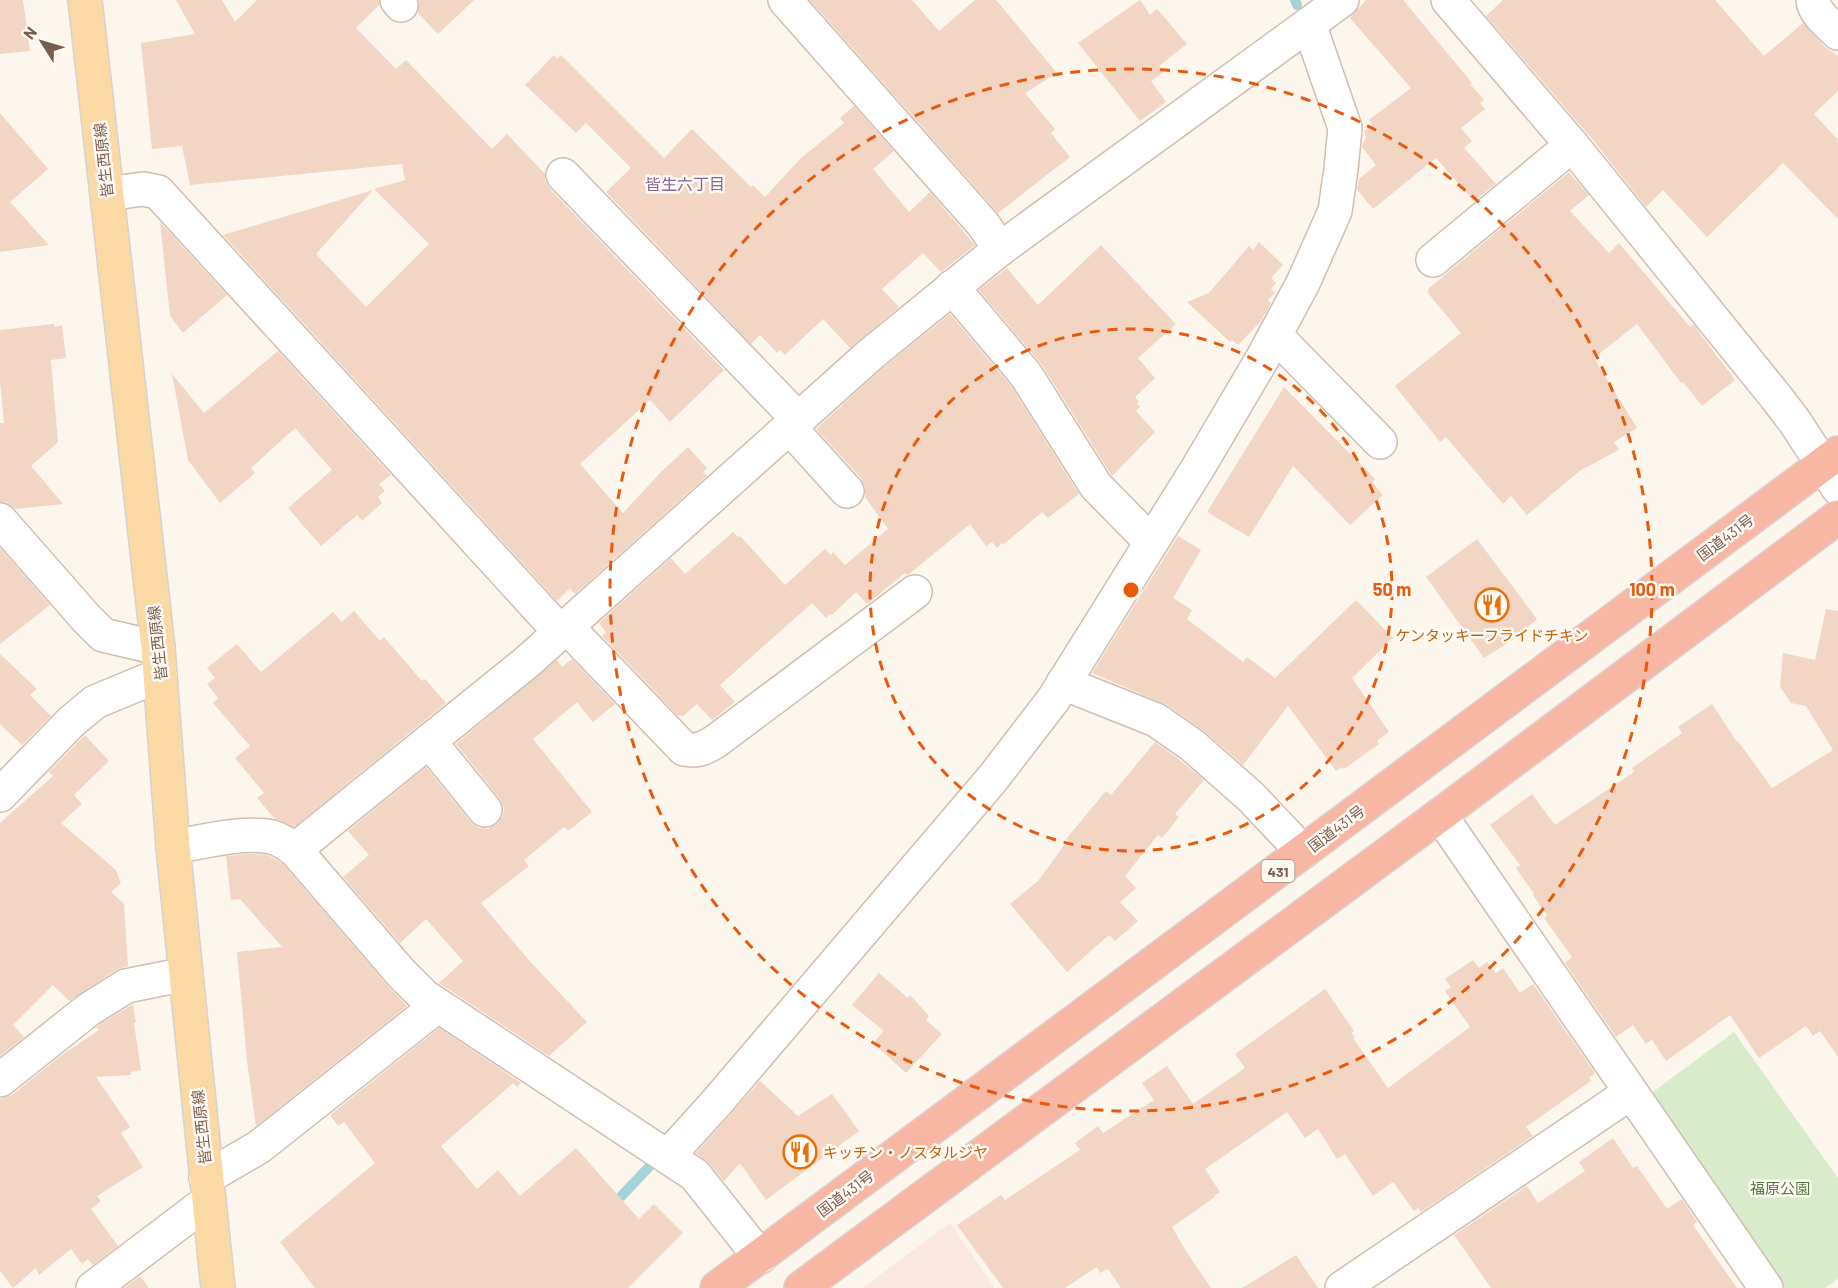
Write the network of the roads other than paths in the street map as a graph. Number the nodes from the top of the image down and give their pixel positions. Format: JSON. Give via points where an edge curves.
{"nodes":[{"id":1,"x":85,"y":0,"type":"edge"},
{"id":2,"x":785,"y":0,"type":"edge"},
{"id":3,"x":1342,"y":0,"type":"edge"},
{"id":4,"x":1448,"y":0,"type":"edge"},
{"id":5,"x":1813,"y":0,"type":"edge"},
{"id":6,"x":1309,"y":24,"type":"junction"},
{"id":7,"x":1838,"y":33,"type":"edge"},
{"id":8,"x":1572,"y":145,"type":"junction"},
{"id":9,"x":563,"y":175,"type":"dead end"},
{"id":10,"x":107,"y":194,"type":"junction"},
{"id":11,"x":1000,"y":249,"type":"junction"},
{"id":12,"x":1433,"y":260,"type":"dead end"},
{"id":13,"x":952,"y":287,"type":"junction"},
{"id":14,"x":1275,"y":335,"type":"junction"},
{"id":15,"x":793,"y":423,"type":"junction"},
{"id":16,"x":1380,"y":442,"type":"dead end"},
{"id":17,"x":1833,"y":468,"type":"edge"},
{"id":18,"x":847,"y":491,"type":"dead end"},
{"id":19,"x":1838,"y":517,"type":"edge"},
{"id":20,"x":0,"y":520,"type":"edge"},
{"id":21,"x":1150,"y":542,"type":"junction"},
{"id":22,"x":915,"y":591,"type":"dead end"},
{"id":23,"x":564,"y":630,"type":"junction"},
{"id":24,"x":159,"y":662,"type":"junction"},
{"id":25,"x":1063,"y":683,"type":"junction"},
{"id":26,"x":429,"y":741,"type":"junction"},
{"id":27,"x":0,"y":795,"type":"edge"},
{"id":28,"x":485,"y":810,"type":"dead end"},
{"id":29,"x":1440,"y":815,"type":"junction"},
{"id":30,"x":173,"y":847,"type":"junction"},
{"id":31,"x":296,"y":851,"type":"junction"},
{"id":32,"x":1303,"y":852,"type":"junction"},
{"id":33,"x":186,"y":974,"type":"junction"},
{"id":34,"x":437,"y":1006,"type":"junction"},
{"id":35,"x":0,"y":1080,"type":"edge"},
{"id":36,"x":1630,"y":1093,"type":"junction"},
{"id":37,"x":668,"y":1156,"type":"junction"},
{"id":38,"x":207,"y":1190,"type":"junction"},
{"id":39,"x":759,"y":1257,"type":"junction"},
{"id":40,"x":93,"y":1288,"type":"edge"},
{"id":41,"x":218,"y":1288,"type":"edge"},
{"id":42,"x":717,"y":1288,"type":"edge"},
{"id":43,"x":801,"y":1288,"type":"edge"},
{"id":44,"x":1342,"y":1288,"type":"edge"},
{"id":45,"x":1766,"y":1288,"type":"edge"}],
"edges":[{"from":1,"to":10,"type":"main road","name":"皆生西原線"},
{"from":2,"to":11,"type":"street","via":[[983,224]]},
{"from":3,"to":6,"type":"street"},
{"from":4,"to":8,"type":"street"},
{"from":5,"to":7,"type":"street","via":[[1819,13]]},
{"from":6,"to":11,"type":"street"},
{"from":6,"to":14,"type":"street","via":[[1345,128],[1341,170],[1335,211],[1304,283]]},
{"from":8,"to":12,"type":"street"},
{"from":8,"to":17,"type":"street"},
{"from":9,"to":15,"type":"street"},
{"from":10,"to":23,"type":"street","via":[[143,189],[158,192]]},
{"from":10,"to":24,"type":"main road","name":"皆生西原線"},
{"from":11,"to":13,"type":"street"},
{"from":13,"to":15,"type":"street"},
{"from":13,"to":21,"type":"street","via":[[1026,375],[1096,486]]},
{"from":14,"to":16,"type":"street"},
{"from":14,"to":21,"type":"street"},
{"from":15,"to":18,"type":"street"},
{"from":15,"to":23,"type":"street"},
{"from":17,"to":32,"type":"highway","name":"国道431号","number":"431"},
{"from":19,"to":29,"type":"highway"},
{"from":20,"to":24,"type":"street","via":[[104,635]]},
{"from":21,"to":25,"type":"street"},
{"from":22,"to":23,"type":"street","via":[[716,741],[693,751],[684,749]]},
{"from":23,"to":26,"type":"street"},
{"from":24,"to":27,"type":"street","via":[[95,702]]},
{"from":24,"to":30,"type":"main road","name":"皆生西原線"},
{"from":25,"to":32,"type":"street","via":[[1156,720],[1192,745],[1251,797]]},
{"from":25,"to":37,"type":"street","via":[[993,777]]},
{"from":26,"to":28,"type":"street"},
{"from":26,"to":31,"type":"street"},
{"from":29,"to":36,"type":"street"},
{"from":29,"to":43,"type":"highway"},
{"from":30,"to":31,"type":"street","via":[[254,835],[271,837]]},
{"from":30,"to":33,"type":"main road","name":"皆生西原線"},
{"from":31,"to":34,"type":"street","via":[[401,974]]},
{"from":32,"to":39,"type":"highway","name":"国道431号","number":"431"},
{"from":33,"to":35,"type":"street","via":[[126,986],[88,1010]]},
{"from":33,"to":38,"type":"main road","name":"皆生西原線"},
{"from":34,"to":37,"type":"street"},
{"from":34,"to":38,"type":"street"},
{"from":36,"to":44,"type":"street"},
{"from":36,"to":45,"type":"street"},
{"from":37,"to":39,"type":"street","via":[[695,1175]]},
{"from":38,"to":40,"type":"street"},
{"from":38,"to":41,"type":"main road","name":"皆生西原線"},
{"from":39,"to":42,"type":"highway","name":"国道431号","number":"431"}]}
